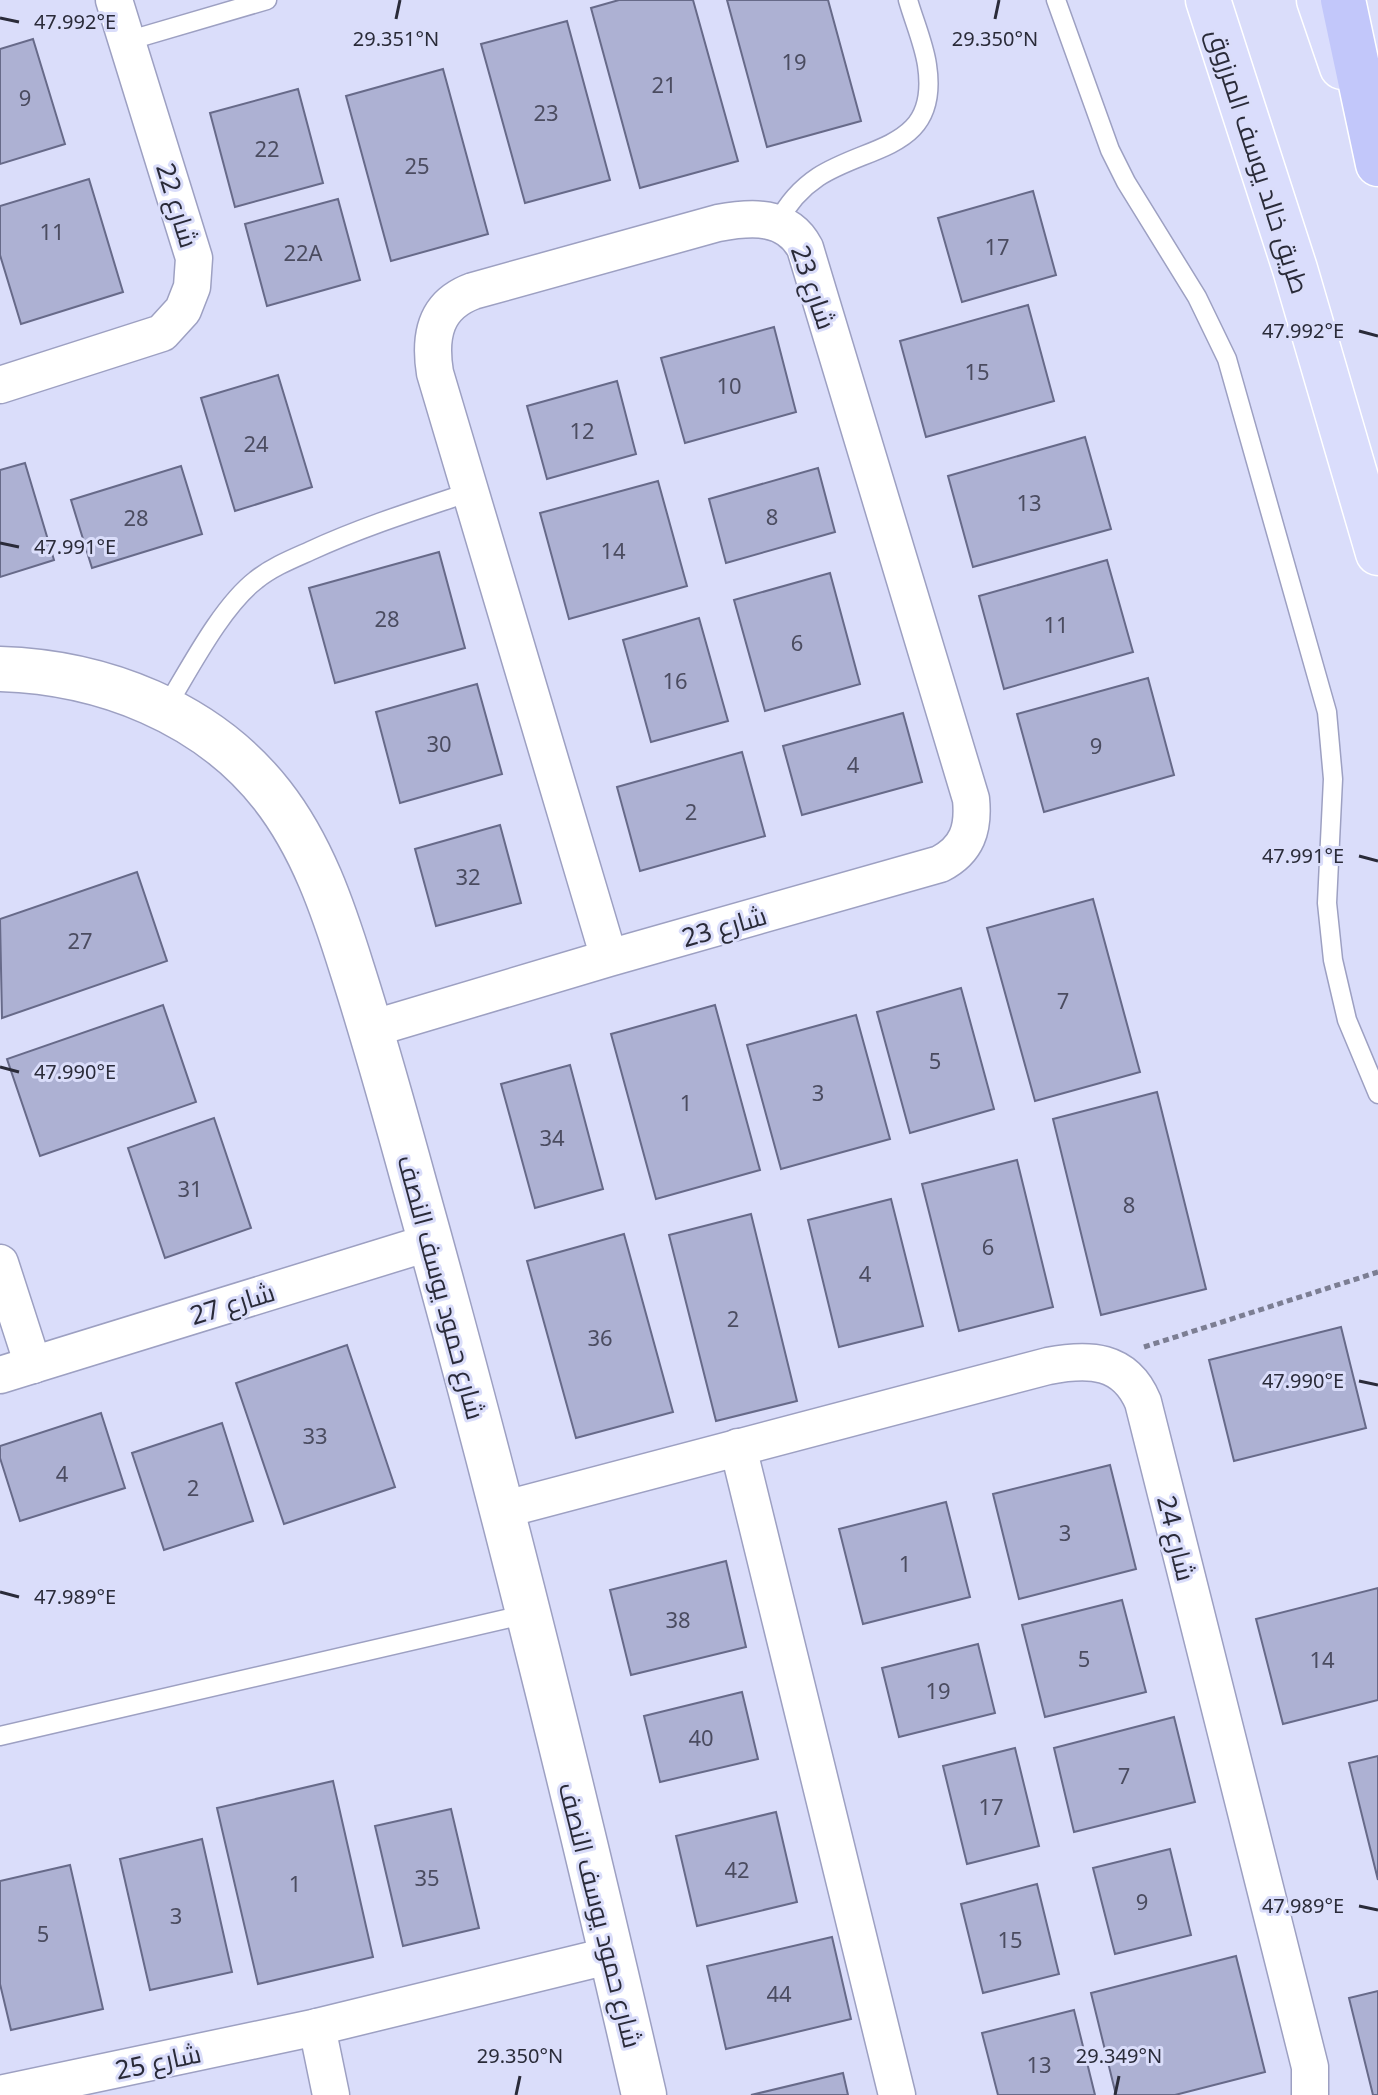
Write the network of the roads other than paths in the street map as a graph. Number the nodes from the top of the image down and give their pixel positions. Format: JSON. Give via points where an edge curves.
{"nodes":[{"id":1,"x":114,"y":0,"type":"edge"},
{"id":2,"x":267,"y":0,"type":"edge"},
{"id":3,"x":908,"y":0,"type":"edge"},
{"id":4,"x":1056,"y":0,"type":"edge"},
{"id":5,"x":1208,"y":0,"type":"edge"},
{"id":6,"x":1319,"y":0,"type":"edge"},
{"id":7,"x":1343,"y":0,"type":"edge"},
{"id":8,"x":127,"y":41,"type":"junction"},
{"id":9,"x":1378,"y":164,"type":"edge"},
{"id":10,"x":1378,"y":175,"type":"edge"},
{"id":11,"x":778,"y":222,"type":"junction"},
{"id":12,"x":0,"y":385,"type":"edge"},
{"id":13,"x":470,"y":492,"type":"junction"},
{"id":14,"x":1378,"y":553,"type":"edge"},
{"id":15,"x":0,"y":669,"type":"edge"},
{"id":16,"x":165,"y":709,"type":"junction"},
{"id":17,"x":609,"y":958,"type":"junction"},
{"id":18,"x":371,"y":1029,"type":"junction"},
{"id":19,"x":1378,"y":1094,"type":"edge"},
{"id":20,"x":431,"y":1242,"type":"junction"},
{"id":21,"x":0,"y":1263,"type":"edge"},
{"id":22,"x":16,"y":1370,"type":"edge"},
{"id":23,"x":738,"y":1447,"type":"junction"},
{"id":24,"x":502,"y":1510,"type":"junction"},
{"id":25,"x":527,"y":1614,"type":"junction"},
{"id":26,"x":0,"y":1736,"type":"edge"},
{"id":27,"x":612,"y":1955,"type":"junction"},
{"id":28,"x":317,"y":2027,"type":"junction"},
{"id":29,"x":0,"y":2094,"type":"edge"},
{"id":30,"x":331,"y":2095,"type":"edge"},
{"id":31,"x":644,"y":2095,"type":"edge"},
{"id":32,"x":897,"y":2095,"type":"edge"},
{"id":33,"x":1310,"y":2095,"type":"edge"}],
"edges":[{"from":1,"to":8,"type":"street","name":"شارع 22"},
{"from":2,"to":8,"type":"lane"},
{"from":3,"to":11,"type":"lane","via":[[927,65],[927,97],[920,120],[898,142],[806,185]]},
{"from":4,"to":19,"type":"lane","via":[[1110,150],[1197,297],[1231,373],[1327,712],[1333,779],[1327,903],[1333,960],[1347,1020]]},
{"from":5,"to":14,"type":"main road","name":"طريق خالد يوسف المرزوق","via":[[1295,269]]},
{"from":6,"to":10,"type":"main road"},
{"from":7,"to":9,"type":"highway"},
{"from":8,"to":12,"type":"street","name":"شارع 22","via":[[194,258],[188,298],[162,333]]},
{"from":11,"to":13,"type":"street","name":"شارع 23","via":[[718,223],[473,291],[448,305],[435,330],[433,358]]},
{"from":11,"to":17,"type":"street","name":"شارع 23","via":[[805,248],[973,818],[961,850],[940,864]]},
{"from":13,"to":16,"type":"lane","via":[[348,534],[256,580],[221,620]]},
{"from":13,"to":17,"type":"street","name":"شارع 23"},
{"from":15,"to":16,"type":"street","name":"شارع حمود يوسف النصف","via":[[85,679]]},
{"from":16,"to":18,"type":"street","name":"شارع حمود يوسف النصف","via":[[248,768],[294,827],[332,907]]},
{"from":17,"to":18,"type":"street","name":"شارع 23"},
{"from":18,"to":20,"type":"street","name":"شارع حمود يوسف النصف"},
{"from":20,"to":22,"type":"street","name":"شارع 27"},
{"from":20,"to":24,"type":"street","name":"شارع حمود يوسف النصف"},
{"from":21,"to":22,"type":"street","name":"شارع 27"},
{"from":23,"to":24,"type":"street"},
{"from":23,"to":32,"type":"street"},
{"from":23,"to":33,"type":"street","name":"شارع 24","via":[[1048,1366],[1087,1362],[1114,1367],[1131,1380],[1143,1402],[1310,2067]]},
{"from":24,"to":25,"type":"street","name":"شارع حمود يوسف النصف"},
{"from":25,"to":26,"type":"lane"},
{"from":25,"to":27,"type":"street","name":"شارع حمود يوسف النصف"},
{"from":27,"to":28,"type":"street","name":"شارع 25"},
{"from":27,"to":31,"type":"street","name":"شارع حمود يوسف النصف"},
{"from":28,"to":29,"type":"street","name":"شارع 25"},
{"from":28,"to":30,"type":"street"}]}
